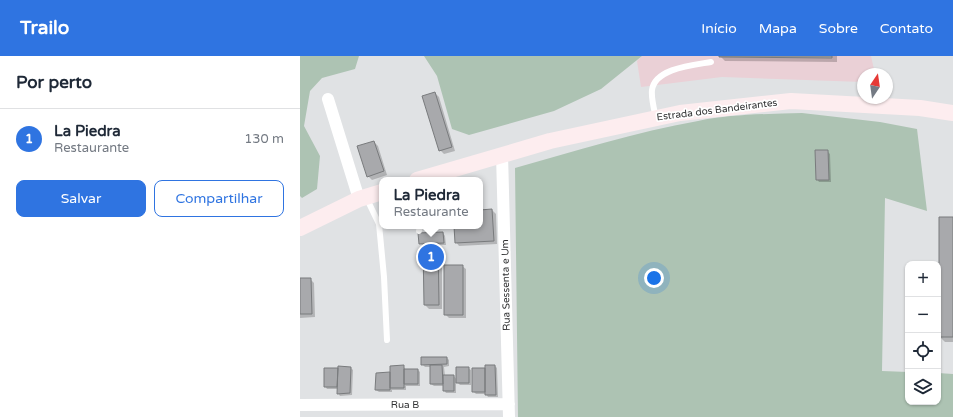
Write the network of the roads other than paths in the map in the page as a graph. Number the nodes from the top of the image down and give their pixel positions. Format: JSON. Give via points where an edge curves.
{"nodes":[{"id":1,"x":711,"y":62,"type":"dead end"},
{"id":2,"x":328,"y":98,"type":"dead end"},
{"id":3,"x":953,"y":113,"type":"edge"},
{"id":4,"x":656,"y":118,"type":"junction"},
{"id":5,"x":502,"y":154,"type":"junction"},
{"id":6,"x":427,"y":177,"type":"edge"},
{"id":7,"x":379,"y":193,"type":"edge"},
{"id":8,"x":362,"y":198,"type":"junction"},
{"id":9,"x":379,"y":224,"type":"edge"},
{"id":10,"x":300,"y":228,"type":"edge"},
{"id":11,"x":380,"y":229,"type":"edge"},
{"id":12,"x":387,"y":340,"type":"dead end"},
{"id":13,"x":509,"y":404,"type":"junction"},
{"id":14,"x":300,"y":405,"type":"edge"},
{"id":15,"x":509,"y":417,"type":"edge"}],
"edges":[{"from":1,"to":4,"type":"lane","via":[[673,69],[658,78],[652,89]]},
{"from":2,"to":8,"type":"street"},
{"from":3,"to":4,"type":"main road","name":"Estrada dos Bandeirantes","via":[[920,108],[791,101]]},
{"from":4,"to":5,"type":"main road","name":"Estrada dos Bandeirantes"},
{"from":5,"to":6,"type":"main road","name":"Estrada dos Bandeirantes"},
{"from":5,"to":13,"type":"street","name":"Rua Sessenta e Um"},
{"from":7,"to":8,"type":"main road"},
{"from":8,"to":9,"type":"lane"},
{"from":8,"to":10,"type":"main road"},
{"from":11,"to":12,"type":"lane"},
{"from":13,"to":14,"type":"street","name":"Rua B"},
{"from":13,"to":15,"type":"street","name":"Rua Sessenta e Um"}]}
